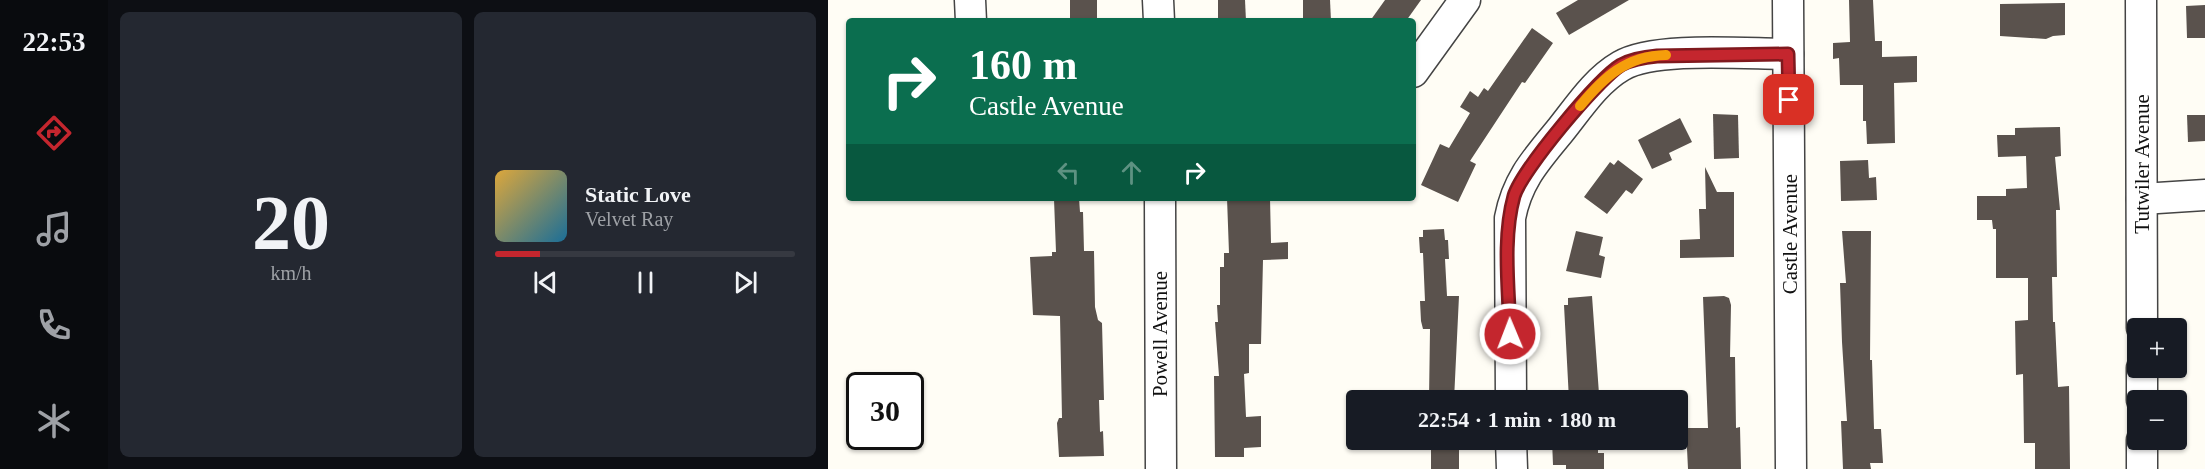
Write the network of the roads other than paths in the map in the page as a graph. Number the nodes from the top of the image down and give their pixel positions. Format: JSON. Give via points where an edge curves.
{"nodes":[{"id":1,"x":970,"y":0,"type":"edge"},
{"id":2,"x":1158,"y":0,"type":"edge"},
{"id":3,"x":1465,"y":0,"type":"edge"},
{"id":4,"x":1788,"y":0,"type":"edge"},
{"id":5,"x":2141,"y":0,"type":"edge"},
{"id":6,"x":970,"y":18,"type":"edge"},
{"id":7,"x":1159,"y":18,"type":"edge"},
{"id":8,"x":1788,"y":54,"type":"junction"},
{"id":9,"x":1416,"y":68,"type":"edge"},
{"id":10,"x":2205,"y":195,"type":"edge"},
{"id":11,"x":2142,"y":199,"type":"junction"},
{"id":12,"x":1160,"y":201,"type":"edge"},
{"id":13,"x":2142,"y":318,"type":"edge"},
{"id":14,"x":1511,"y":390,"type":"edge"},
{"id":15,"x":1511,"y":450,"type":"edge"},
{"id":16,"x":2142,"y":450,"type":"edge"},
{"id":17,"x":1161,"y":469,"type":"edge"},
{"id":18,"x":1512,"y":469,"type":"edge"},
{"id":19,"x":1791,"y":469,"type":"edge"},
{"id":20,"x":2142,"y":469,"type":"edge"}],
"edges":[{"from":1,"to":6,"type":"street"},
{"from":2,"to":7,"type":"street"},
{"from":3,"to":9,"type":"street"},
{"from":4,"to":8,"type":"street","name":"Castle Avenue"},
{"from":5,"to":11,"type":"street","name":"Tutwiler Avenue"},
{"from":8,"to":14,"type":"street","via":[[1657,56],[1622,65],[1596,87],[1534,162],[1515,194],[1510,218]]},
{"from":8,"to":19,"type":"street","name":"Castle Avenue"},
{"from":10,"to":11,"type":"street"},
{"from":11,"to":13,"type":"street","name":"Tutwiler Avenue"},
{"from":12,"to":17,"type":"street","name":"Powell Avenue"},
{"from":15,"to":18,"type":"street"},
{"from":16,"to":20,"type":"street"}]}
